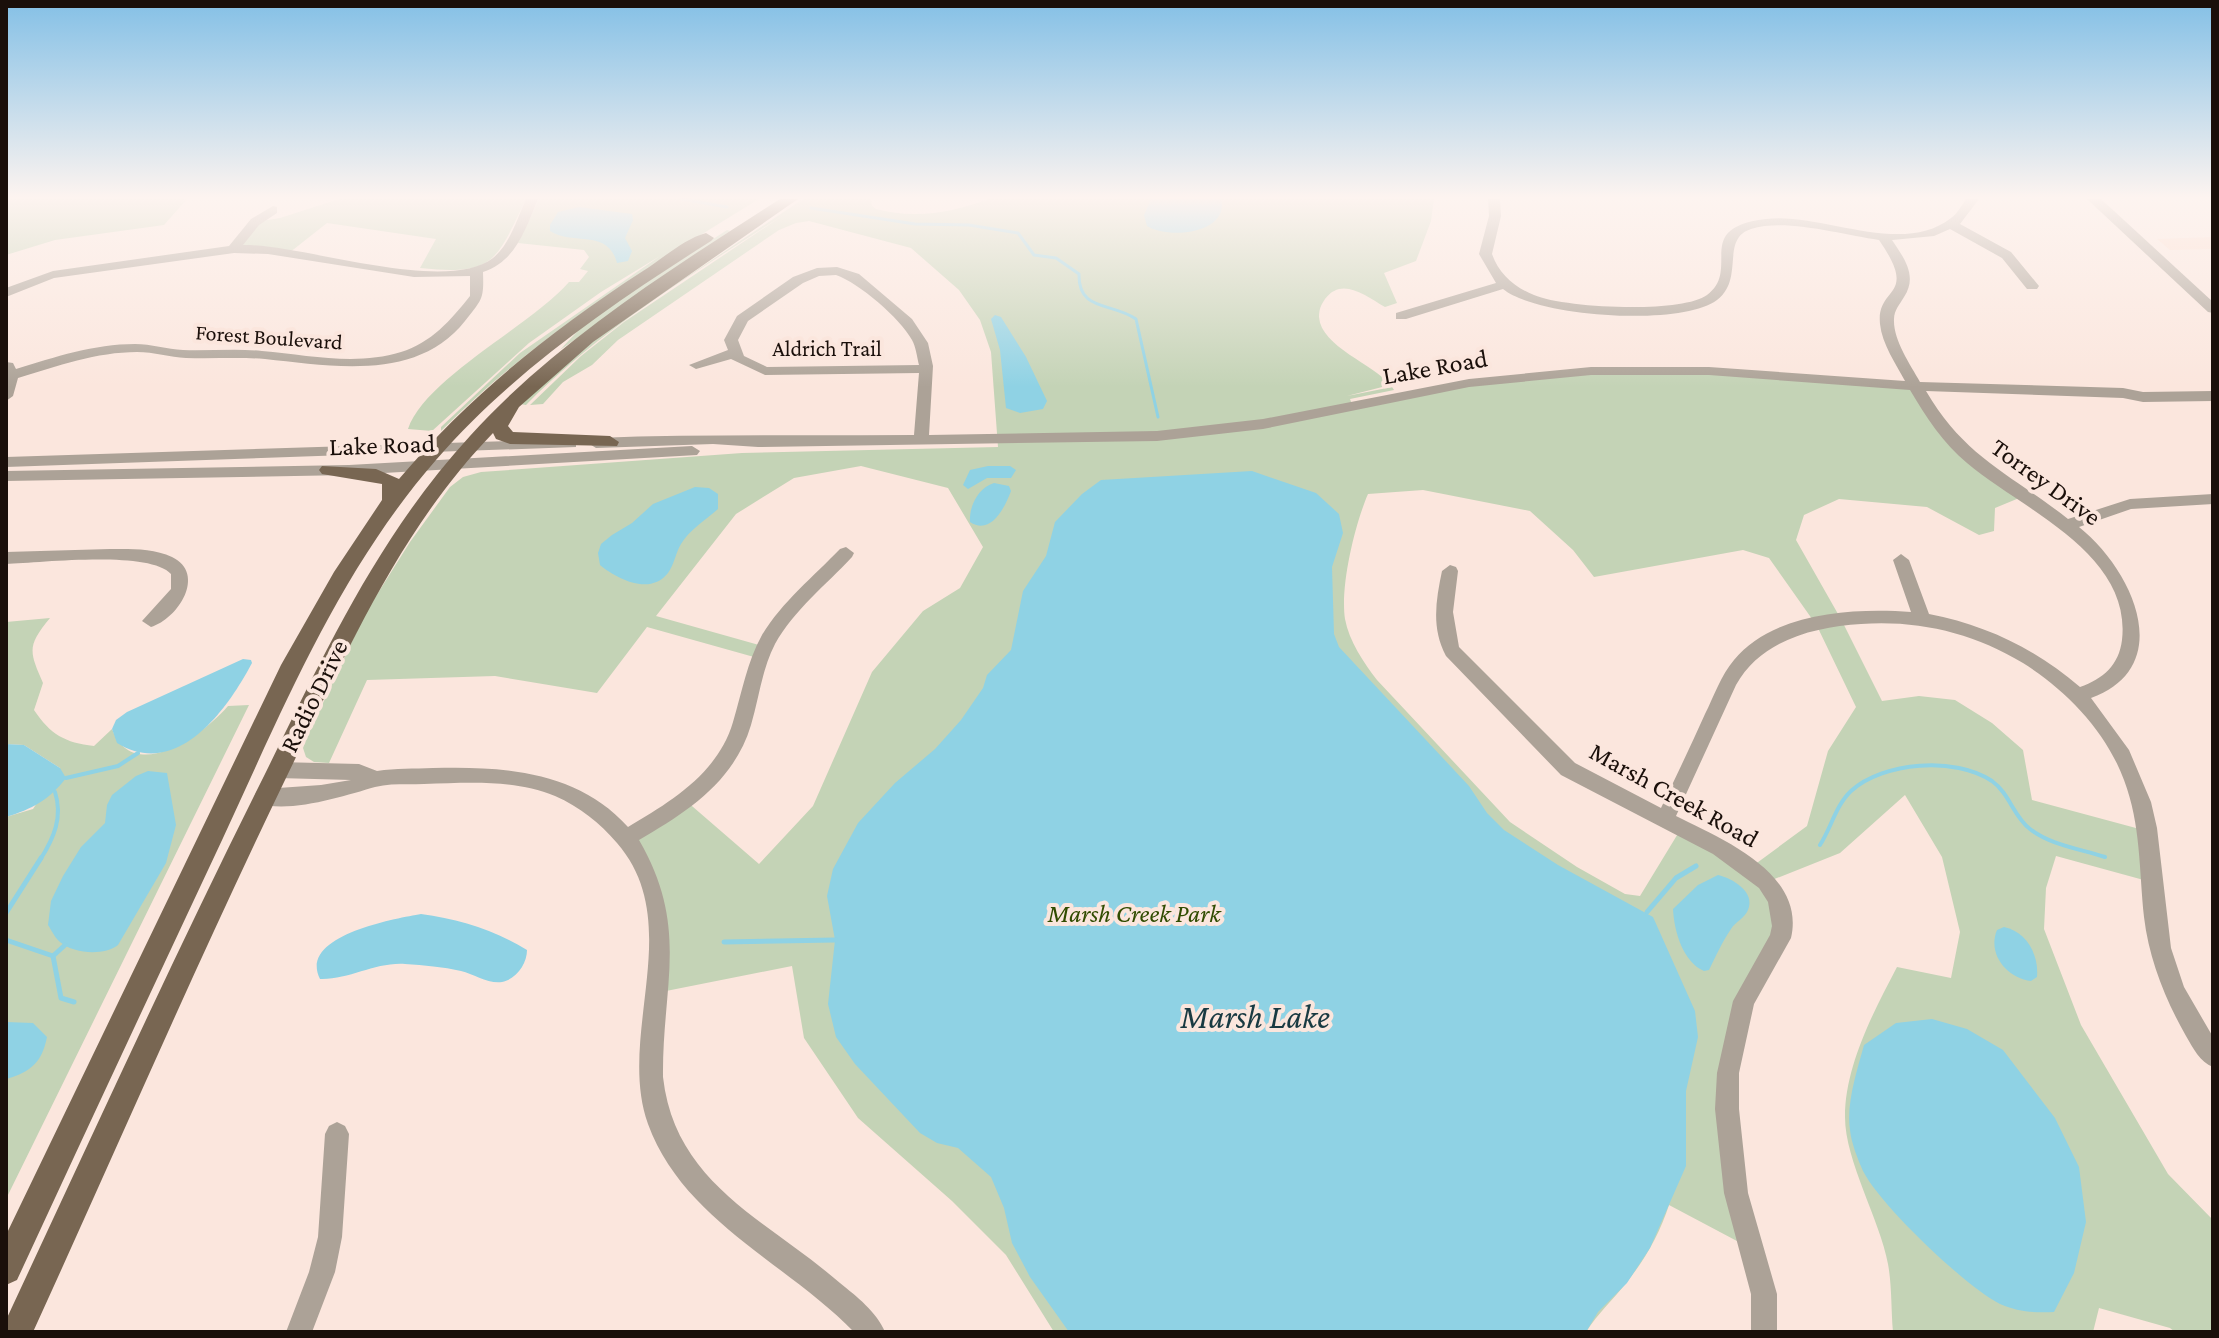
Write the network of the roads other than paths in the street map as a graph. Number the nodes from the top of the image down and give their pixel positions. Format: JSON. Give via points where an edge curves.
{"nodes":[{"id":1,"x":149,"y":261,"type":"edge"},
{"id":2,"x":343,"y":261,"type":"edge"},
{"id":3,"x":497,"y":261,"type":"edge"},
{"id":4,"x":668,"y":261,"type":"edge"},
{"id":5,"x":698,"y":261,"type":"edge"},
{"id":6,"x":1489,"y":261,"type":"edge"},
{"id":7,"x":1727,"y":261,"type":"edge"},
{"id":8,"x":1899,"y":261,"type":"edge"},
{"id":9,"x":2015,"y":261,"type":"edge"},
{"id":10,"x":2161,"y":261,"type":"edge"},
{"id":11,"x":2177,"y":261,"type":"edge"},
{"id":12,"x":476,"y":272,"type":"junction"},
{"id":13,"x":1505,"y":284,"type":"junction"},
{"id":14,"x":2032,"y":286,"type":"dead end"},
{"id":15,"x":6,"y":293,"type":"edge"},
{"id":16,"x":2213,"y":295,"type":"edge"},
{"id":17,"x":2213,"y":309,"type":"edge"},
{"id":18,"x":1401,"y":316,"type":"dead end"},
{"id":19,"x":734,"y":353,"type":"junction"},
{"id":20,"x":696,"y":365,"type":"dead end"},
{"id":21,"x":926,"y":369,"type":"junction"},
{"id":22,"x":9,"y":370,"type":"edge"},
{"id":23,"x":1917,"y":386,"type":"junction"},
{"id":24,"x":2213,"y":388,"type":"edge"},
{"id":25,"x":2123,"y":393,"type":"junction"},
{"id":26,"x":6,"y":396,"type":"edge"},
{"id":27,"x":2213,"y":396,"type":"edge"},
{"id":28,"x":509,"y":406,"type":"junction"},
{"id":29,"x":921,"y":440,"type":"junction"},
{"id":30,"x":610,"y":442,"type":"junction"},
{"id":31,"x":758,"y":442,"type":"junction"},
{"id":32,"x":445,"y":457,"type":"junction"},
{"id":33,"x":6,"y":462,"type":"edge"},
{"id":34,"x":329,"y":470,"type":"junction"},
{"id":35,"x":6,"y":476,"type":"edge"},
{"id":36,"x":2213,"y":499,"type":"edge"},
{"id":37,"x":392,"y":501,"type":"junction"},
{"id":38,"x":2067,"y":525,"type":"junction"},
{"id":39,"x":846,"y":553,"type":"dead end"},
{"id":40,"x":6,"y":558,"type":"edge"},
{"id":41,"x":1901,"y":560,"type":"dead end"},
{"id":42,"x":1450,"y":571,"type":"dead end"},
{"id":43,"x":1922,"y":619,"type":"junction"},
{"id":44,"x":151,"y":621,"type":"dead end"},
{"id":45,"x":2079,"y":695,"type":"junction"},
{"id":46,"x":278,"y":770,"type":"junction"},
{"id":47,"x":376,"y":779,"type":"junction"},
{"id":48,"x":264,"y":797,"type":"junction"},
{"id":49,"x":1665,"y":819,"type":"junction"},
{"id":50,"x":626,"y":838,"type":"junction"},
{"id":51,"x":2213,"y":1056,"type":"edge"},
{"id":52,"x":337,"y":1134,"type":"dead end"},
{"id":53,"x":6,"y":1269,"type":"edge"},
{"id":54,"x":17,"y":1332,"type":"edge"},
{"id":55,"x":299,"y":1332,"type":"edge"},
{"id":56,"x":872,"y":1332,"type":"edge"},
{"id":57,"x":1764,"y":1332,"type":"edge"}],
"edges":[{"from":1,"to":15,"type":"street","via":[[70,269]]},
{"from":2,"to":12,"type":"street","via":[[437,275]]},
{"from":3,"to":12,"type":"street"},
{"from":4,"to":32,"type":"main road","name":"Radio Drive","via":[[574,325],[505,381]]},
{"from":5,"to":28,"type":"main road","name":"Radio Drive","via":[[607,322]]},
{"from":6,"to":13,"type":"street"},
{"from":7,"to":13,"type":"street","via":[[1729,273],[1722,289],[1707,301],[1667,310],[1563,307]]},
{"from":8,"to":23,"type":"street","name":"Torrey Drive","via":[[1904,279],[1888,311],[1888,332]]},
{"from":9,"to":14,"type":"street"},
{"from":10,"to":17,"type":"street"},
{"from":11,"to":16,"type":"street"},
{"from":12,"to":22,"type":"street","name":"Forest Boulevard","via":[[477,296],[440,338],[391,361],[360,365],[139,347]]},
{"from":13,"to":18,"type":"street"},
{"from":19,"to":20,"type":"street"},
{"from":19,"to":21,"type":"street","name":"Aldrich Trail","via":[[749,366],[778,372]]},
{"from":19,"to":21,"type":"street","name":"Aldrich Trail","via":[[732,333],[745,316],[805,275],[833,270],[854,277],[909,324],[921,343]]},
{"from":21,"to":29,"type":"street","name":"Aldrich Trail"},
{"from":22,"to":26,"type":"street"},
{"from":23,"to":25,"type":"street","name":"Lake Road"},
{"from":23,"to":29,"type":"street","name":"Lake Road","via":[[1709,371],[1591,371],[1469,383],[1284,421],[1192,433]]},
{"from":23,"to":38,"type":"street","name":"Torrey Drive","via":[[1958,448]]},
{"from":24,"to":25,"type":"street","name":"Lake Road"},
{"from":25,"to":27,"type":"street","name":"Lake Road"},
{"from":28,"to":30,"type":"main road","via":[[499,426],[510,438]]},
{"from":28,"to":32,"type":"main road","name":"Radio Drive"},
{"from":29,"to":31,"type":"street","name":"Lake Road"},
{"from":30,"to":31,"type":"street","name":"Lake Road"},
{"from":30,"to":32,"type":"street","name":"Lake Road"},
{"from":31,"to":32,"type":"street","name":"Lake Road","via":[[712,450]]},
{"from":32,"to":33,"type":"street","name":"Lake Road"},
{"from":32,"to":34,"type":"street","name":"Lake Road"},
{"from":32,"to":37,"type":"main road","name":"Radio Drive"},
{"from":32,"to":46,"type":"main road","name":"Radio Drive","via":[[367,589]]},
{"from":34,"to":35,"type":"street","name":"Lake Road"},
{"from":34,"to":37,"type":"main road","via":[[391,481]]},
{"from":36,"to":38,"type":"street","via":[[2130,504]]},
{"from":37,"to":53,"type":"main road","name":"Radio Drive","via":[[343,571],[292,665]]},
{"from":38,"to":45,"type":"street","name":"Torrey Drive","via":[[2117,580],[2132,628],[2127,662],[2101,687]]},
{"from":39,"to":50,"type":"street","via":[[769,638],[737,739],[721,767],[696,792]]},
{"from":40,"to":44,"type":"street","via":[[163,560],[179,573],[181,582]]},
{"from":41,"to":43,"type":"street"},
{"from":42,"to":49,"type":"street","name":"Marsh Creek Road","via":[[1443,626],[1461,663],[1568,769]]},
{"from":43,"to":45,"type":"street","via":[[1998,641]]},
{"from":43,"to":49,"type":"street","via":[[1849,619],[1789,634],[1756,649],[1735,671]]},
{"from":45,"to":51,"type":"street","via":[[2116,742],[2140,798],[2168,977]]},
{"from":46,"to":47,"type":"street","via":[[359,772]]},
{"from":46,"to":48,"type":"main road","name":"Radio Drive"},
{"from":47,"to":48,"type":"street","via":[[328,792]]},
{"from":47,"to":50,"type":"street","via":[[472,774],[527,779],[577,797]]},
{"from":48,"to":54,"type":"main road","name":"Radio Drive"},
{"from":49,"to":57,"type":"street","name":"Marsh Creek Road","via":[[1750,868],[1766,882],[1783,915],[1780,938],[1744,1001],[1728,1073],[1731,1163],[1764,1294]]},
{"from":50,"to":56,"type":"street","via":[[642,859],[659,906],[660,959],[649,1072],[654,1107],[668,1143],[710,1197],[824,1286]]},
{"from":52,"to":55,"type":"street","via":[[330,1237]]}]}
